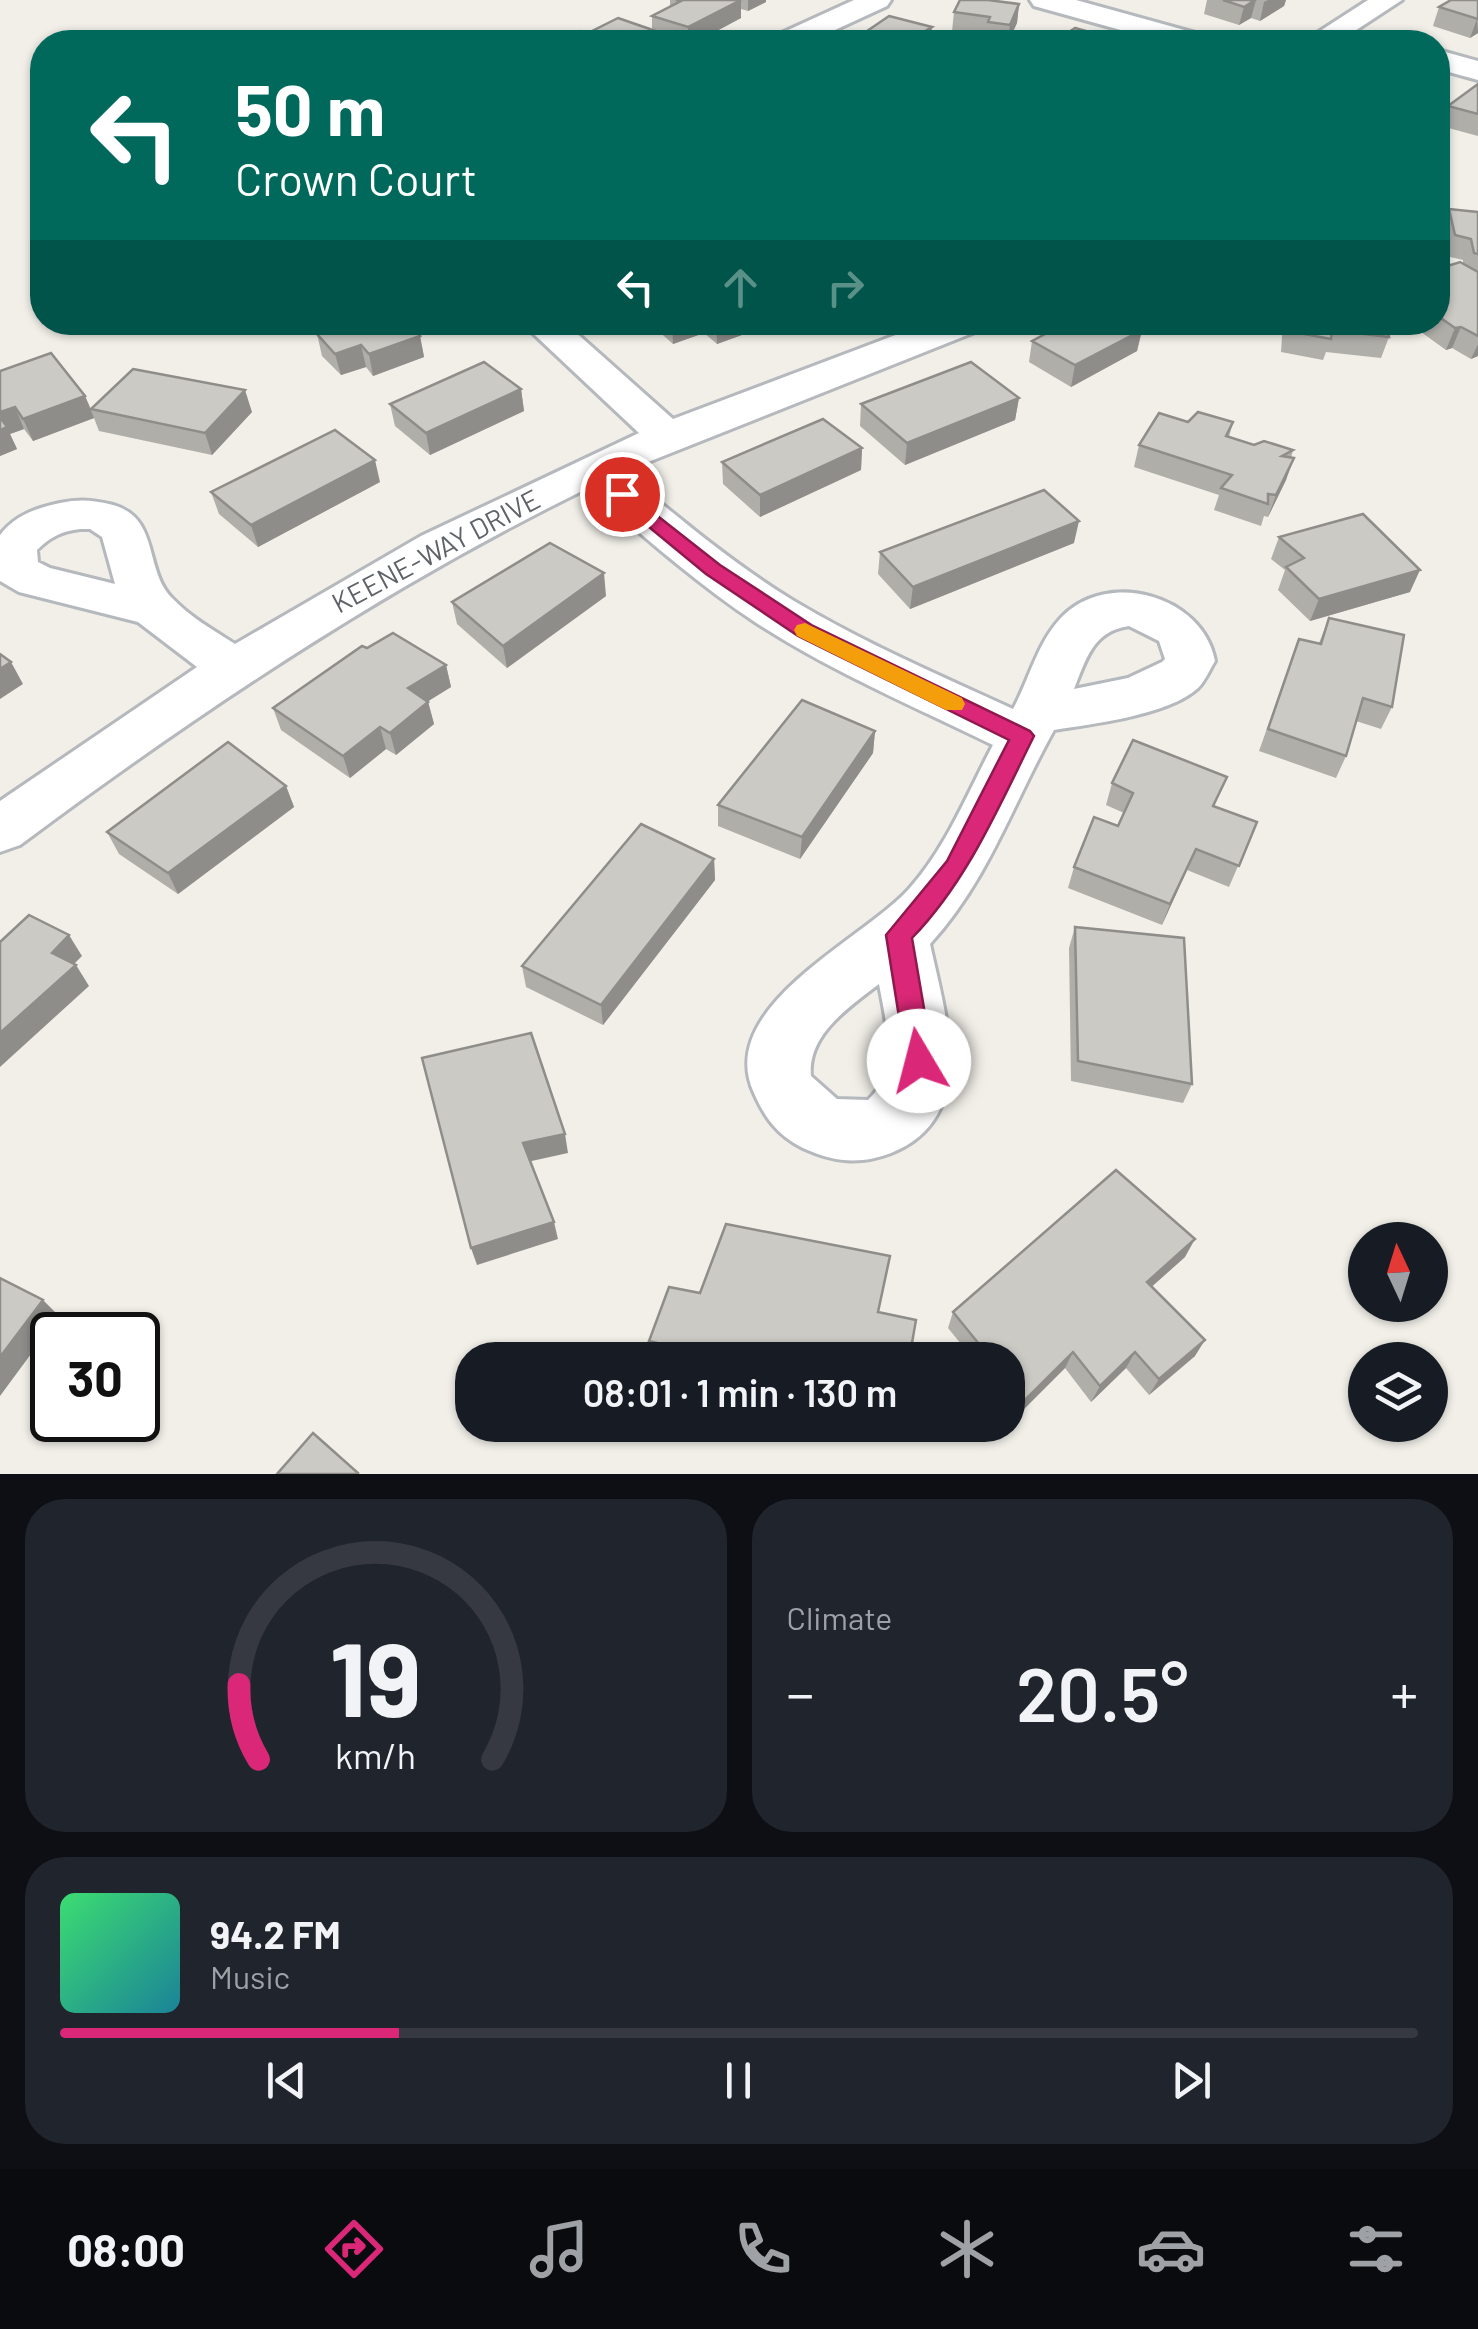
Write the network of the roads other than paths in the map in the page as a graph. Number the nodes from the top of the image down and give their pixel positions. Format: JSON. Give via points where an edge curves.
{"nodes":[{"id":1,"x":878,"y":0,"type":"edge"},
{"id":2,"x":1044,"y":0,"type":"edge"},
{"id":3,"x":1388,"y":0,"type":"edge"},
{"id":4,"x":812,"y":30,"type":"edge"},
{"id":5,"x":1152,"y":30,"type":"edge"},
{"id":6,"x":1337,"y":30,"type":"edge"},
{"id":7,"x":1450,"y":62,"type":"edge"},
{"id":8,"x":1478,"y":71,"type":"edge"},
{"id":9,"x":554,"y":335,"type":"edge"},
{"id":10,"x":932,"y":335,"type":"edge"},
{"id":11,"x":667,"y":436,"type":"junction"},
{"id":12,"x":592,"y":469,"type":"junction"},
{"id":13,"x":154,"y":609,"type":"dead end"},
{"id":14,"x":234,"y":667,"type":"junction"},
{"id":15,"x":0,"y":830,"type":"edge"},
{"id":16,"x":899,"y":935,"type":"dead end"}],
"edges":[{"from":1,"to":4,"type":"street"},
{"from":2,"to":5,"type":"street"},
{"from":3,"to":6,"type":"street"},
{"from":7,"to":8,"type":"street"},
{"from":9,"to":11,"type":"street"},
{"from":10,"to":11,"type":"street","name":"KEENE-WAY DRIVE"},
{"from":11,"to":12,"type":"street","name":"KEENE-WAY DRIVE"},
{"from":12,"to":14,"type":"street","name":"KEENE-WAY DRIVE","via":[[376,580]]},
{"from":12,"to":16,"type":"street","via":[[774,612],[869,664],[1030,725],[956,868]]},
{"from":13,"to":14,"type":"street"},
{"from":14,"to":15,"type":"street","name":"KEENE-WAY DRIVE"}]}
